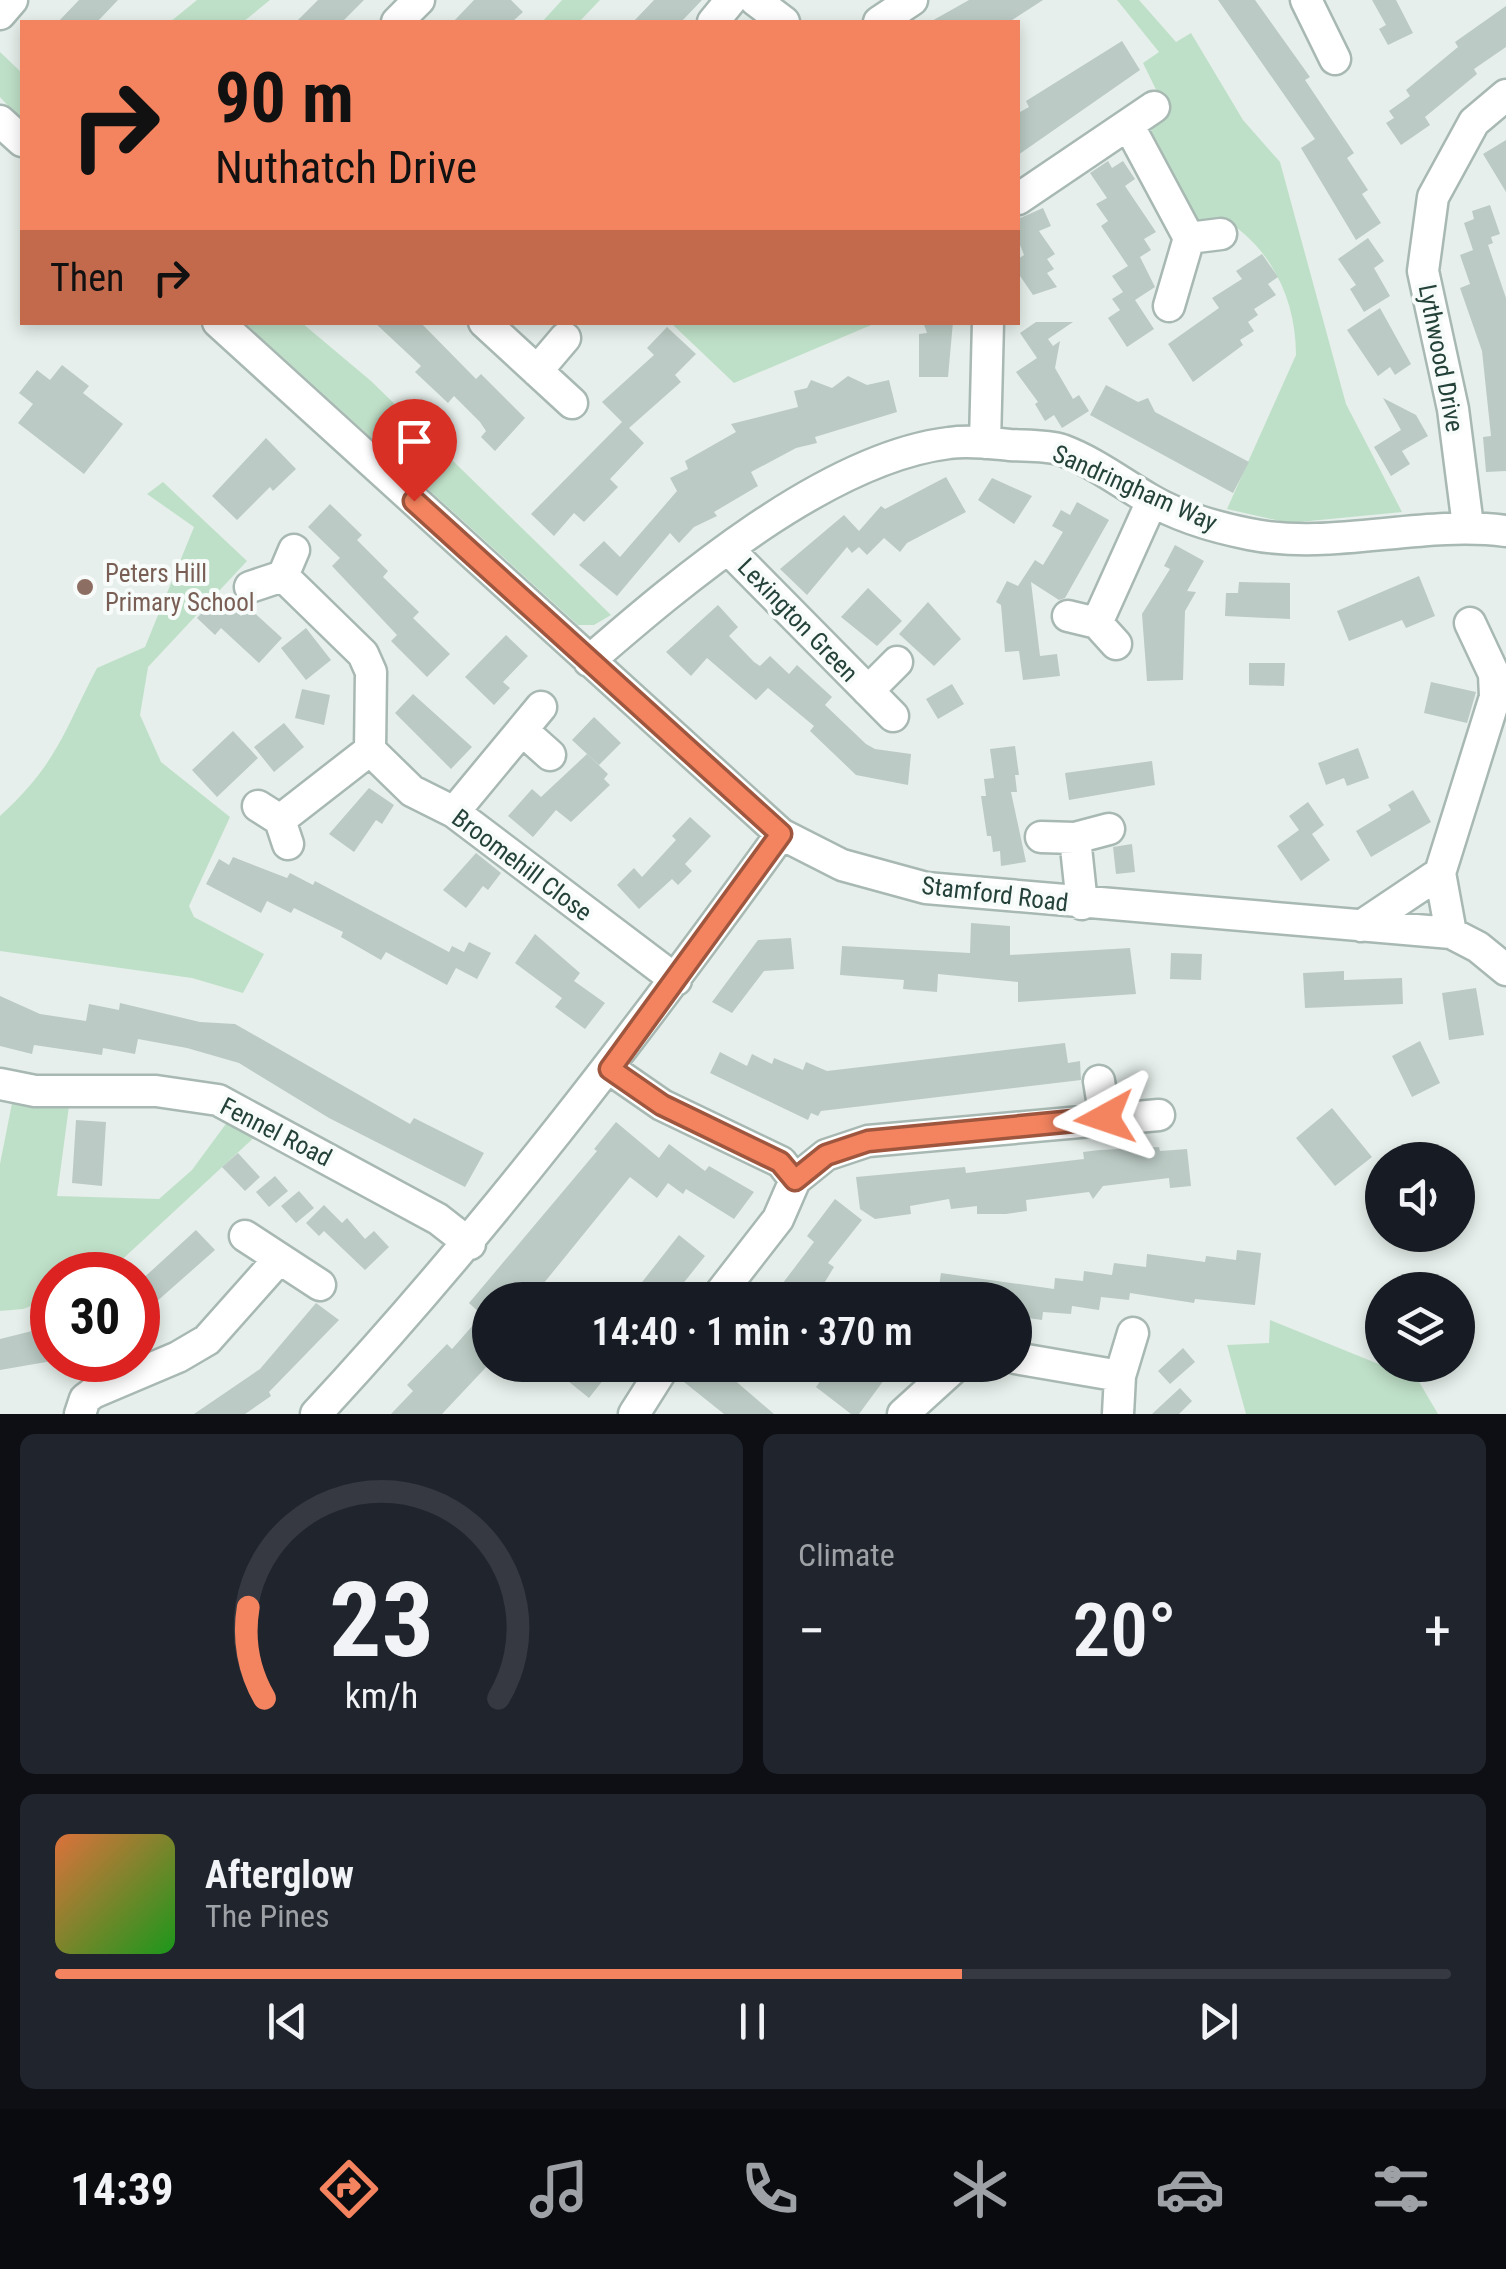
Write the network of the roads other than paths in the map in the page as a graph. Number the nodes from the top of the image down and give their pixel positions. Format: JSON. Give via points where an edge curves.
{"nodes":[{"id":1,"x":12,"y":0,"type":"edge"},
{"id":2,"x":419,"y":0,"type":"edge"},
{"id":3,"x":731,"y":0,"type":"edge"},
{"id":4,"x":755,"y":0,"type":"edge"},
{"id":5,"x":912,"y":0,"type":"edge"},
{"id":6,"x":1306,"y":0,"type":"edge"},
{"id":7,"x":0,"y":14,"type":"edge"},
{"id":8,"x":399,"y":20,"type":"edge"},
{"id":9,"x":714,"y":20,"type":"edge"},
{"id":10,"x":781,"y":20,"type":"edge"},
{"id":11,"x":883,"y":20,"type":"edge"},
{"id":12,"x":1335,"y":59,"type":"dead end"},
{"id":13,"x":1506,"y":95,"type":"edge"},
{"id":14,"x":1154,"y":107,"type":"dead end"},
{"id":15,"x":0,"y":121,"type":"edge"},
{"id":16,"x":1129,"y":126,"type":"junction"},
{"id":17,"x":20,"y":140,"type":"edge"},
{"id":18,"x":1020,"y":198,"type":"edge"},
{"id":19,"x":1221,"y":234,"type":"dead end"},
{"id":20,"x":1189,"y":238,"type":"junction"},
{"id":21,"x":1169,"y":306,"type":"dead end"},
{"id":22,"x":221,"y":325,"type":"edge"},
{"id":23,"x":487,"y":325,"type":"edge"},
{"id":24,"x":988,"y":325,"type":"edge"},
{"id":25,"x":566,"y":338,"type":"dead end"},
{"id":26,"x":537,"y":371,"type":"junction"},
{"id":27,"x":572,"y":403,"type":"dead end"},
{"id":28,"x":984,"y":443,"type":"junction"},
{"id":29,"x":1152,"y":501,"type":"junction"},
{"id":30,"x":1468,"y":526,"type":"junction"},
{"id":31,"x":1506,"y":530,"type":"edge"},
{"id":32,"x":728,"y":548,"type":"junction"},
{"id":33,"x":250,"y":587,"type":"dead end"},
{"id":34,"x":1470,"y":624,"type":"dead end"},
{"id":35,"x":1093,"y":627,"type":"dead end"},
{"id":36,"x":589,"y":661,"type":"junction"},
{"id":37,"x":896,"y":662,"type":"dead end"},
{"id":38,"x":1500,"y":672,"type":"edge"},
{"id":39,"x":868,"y":691,"type":"junction"},
{"id":40,"x":893,"y":716,"type":"dead end"},
{"id":41,"x":370,"y":750,"type":"junction"},
{"id":42,"x":550,"y":756,"type":"dead end"},
{"id":43,"x":454,"y":812,"type":"junction"},
{"id":44,"x":275,"y":823,"type":"dead end"},
{"id":45,"x":1109,"y":829,"type":"dead end"},
{"id":46,"x":781,"y":834,"type":"junction"},
{"id":47,"x":1041,"y":837,"type":"dead end"},
{"id":48,"x":1075,"y":838,"type":"junction"},
{"id":49,"x":1440,"y":874,"type":"junction"},
{"id":50,"x":1082,"y":904,"type":"junction"},
{"id":51,"x":1361,"y":926,"type":"junction"},
{"id":52,"x":1464,"y":940,"type":"junction"},
{"id":53,"x":1506,"y":970,"type":"edge"},
{"id":54,"x":676,"y":980,"type":"junction"},
{"id":55,"x":610,"y":1069,"type":"junction"},
{"id":56,"x":1099,"y":1081,"type":"dead end"},
{"id":57,"x":0,"y":1084,"type":"edge"},
{"id":58,"x":1159,"y":1115,"type":"dead end"},
{"id":59,"x":1105,"y":1118,"type":"junction"},
{"id":60,"x":795,"y":1180,"type":"junction"},
{"id":61,"x":244,"y":1236,"type":"dead end"},
{"id":62,"x":470,"y":1244,"type":"junction"},
{"id":63,"x":279,"y":1259,"type":"junction"},
{"id":64,"x":729,"y":1282,"type":"edge"},
{"id":65,"x":320,"y":1285,"type":"dead end"},
{"id":66,"x":1133,"y":1333,"type":"dead end"},
{"id":67,"x":1032,"y":1361,"type":"edge"},
{"id":68,"x":1120,"y":1376,"type":"junction"},
{"id":69,"x":656,"y":1382,"type":"edge"},
{"id":70,"x":938,"y":1382,"type":"edge"},
{"id":71,"x":642,"y":1410,"type":"edge"},
{"id":72,"x":80,"y":1414,"type":"edge"},
{"id":73,"x":316,"y":1414,"type":"edge"},
{"id":74,"x":903,"y":1414,"type":"edge"},
{"id":75,"x":1118,"y":1414,"type":"edge"}],
"edges":[{"from":1,"to":7,"type":"street"},
{"from":2,"to":8,"type":"street"},
{"from":3,"to":9,"type":"street"},
{"from":4,"to":10,"type":"street"},
{"from":5,"to":11,"type":"street"},
{"from":6,"to":12,"type":"street"},
{"from":13,"to":30,"type":"street","name":"Lythwood Drive","via":[[1474,122],[1433,198],[1423,271],[1453,408]]},
{"from":14,"to":16,"type":"street"},
{"from":15,"to":17,"type":"street"},
{"from":16,"to":18,"type":"street"},
{"from":16,"to":20,"type":"street"},
{"from":19,"to":20,"type":"street"},
{"from":20,"to":21,"type":"street"},
{"from":22,"to":36,"type":"street","name":"Stamford Road"},
{"from":23,"to":26,"type":"street"},
{"from":24,"to":28,"type":"street"},
{"from":25,"to":26,"type":"street"},
{"from":26,"to":27,"type":"street"},
{"from":28,"to":29,"type":"street","name":"Sandringham Way","via":[[1059,449]]},
{"from":28,"to":32,"type":"street","name":"Sandringham Way","via":[[948,443],[850,472]]},
{"from":29,"to":30,"type":"street","name":"Sandringham Way","via":[[1204,523],[1296,540]]},
{"from":29,"to":35,"type":"street"},
{"from":30,"to":31,"type":"street","name":"Sandringham Way"},
{"from":32,"to":36,"type":"street","name":"Sandringham Way"},
{"from":32,"to":39,"type":"street","name":"Lexington Green"},
{"from":33,"to":41,"type":"street","via":[[288,563],[363,654],[371,672]]},
{"from":34,"to":38,"type":"street"},
{"from":36,"to":46,"type":"street","name":"Stamford Road"},
{"from":37,"to":39,"type":"street","name":"Lexington Green"},
{"from":38,"to":49,"type":"street"},
{"from":39,"to":40,"type":"street","name":"Lexington Green"},
{"from":41,"to":43,"type":"street","name":"Broomehill Close","via":[[412,792]]},
{"from":41,"to":44,"type":"street"},
{"from":42,"to":43,"type":"street","via":[[532,718]]},
{"from":43,"to":54,"type":"street","name":"Broomehill Close"},
{"from":45,"to":48,"type":"street"},
{"from":46,"to":50,"type":"street","name":"Stamford Road","via":[[842,865],[926,888]]},
{"from":46,"to":54,"type":"street"},
{"from":47,"to":48,"type":"street"},
{"from":48,"to":50,"type":"street"},
{"from":49,"to":51,"type":"street"},
{"from":49,"to":52,"type":"street"},
{"from":50,"to":51,"type":"street","name":"Stamford Road"},
{"from":51,"to":52,"type":"street","name":"Stamford Road"},
{"from":52,"to":53,"type":"street"},
{"from":54,"to":55,"type":"street"},
{"from":55,"to":60,"type":"street","via":[[662,1105],[780,1162]]},
{"from":55,"to":62,"type":"street"},
{"from":56,"to":59,"type":"street"},
{"from":57,"to":62,"type":"street","name":"Fennel Road","via":[[35,1092],[156,1091],[218,1100],[438,1219]]},
{"from":58,"to":59,"type":"street"},
{"from":59,"to":60,"type":"street","via":[[868,1141],[826,1155]]},
{"from":60,"to":64,"type":"street","via":[[778,1220]]},
{"from":61,"to":63,"type":"street"},
{"from":62,"to":73,"type":"street"},
{"from":63,"to":65,"type":"street"},
{"from":63,"to":72,"type":"street","via":[[207,1340],[93,1393]]},
{"from":66,"to":68,"type":"street"},
{"from":67,"to":68,"type":"street"},
{"from":68,"to":75,"type":"street"},
{"from":69,"to":71,"type":"street"},
{"from":70,"to":74,"type":"street"}]}
